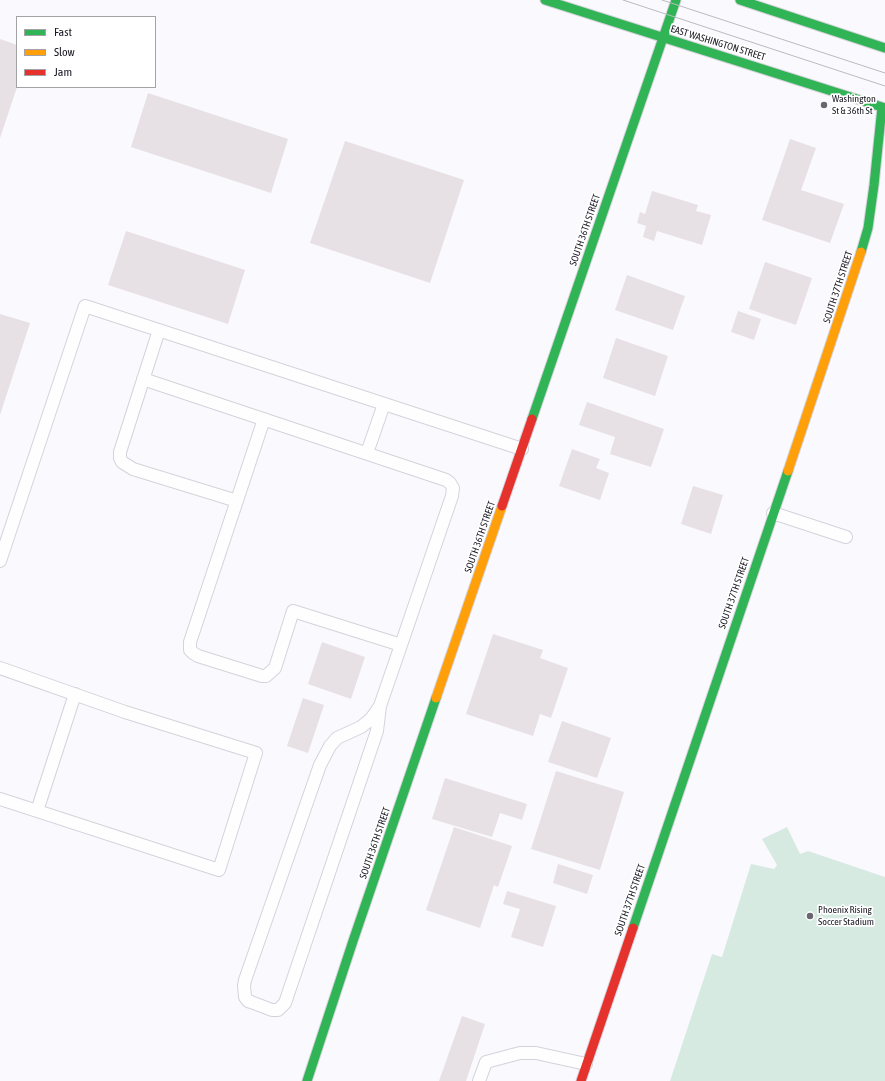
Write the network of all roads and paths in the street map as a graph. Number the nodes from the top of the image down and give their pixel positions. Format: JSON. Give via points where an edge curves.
{"nodes":[{"id":1,"x":545,"y":0,"type":"edge"},
{"id":2,"x":676,"y":0,"type":"edge"},
{"id":3,"x":740,"y":0,"type":"edge"},
{"id":4,"x":663,"y":38,"type":"junction"},
{"id":5,"x":885,"y":48,"type":"edge"},
{"id":6,"x":884,"y":107,"type":"edge"},
{"id":7,"x":159,"y":330,"type":"junction"},
{"id":8,"x":143,"y":379,"type":"junction"},
{"id":9,"x":384,"y":404,"type":"junction"},
{"id":10,"x":264,"y":420,"type":"junction"},
{"id":11,"x":522,"y":449,"type":"junction"},
{"id":12,"x":367,"y":453,"type":"junction"},
{"id":13,"x":237,"y":501,"type":"junction"},
{"id":14,"x":773,"y":513,"type":"junction"},
{"id":15,"x":846,"y":537,"type":"dead end"},
{"id":16,"x":0,"y":560,"type":"edge"},
{"id":17,"x":402,"y":645,"type":"junction"},
{"id":18,"x":0,"y":668,"type":"edge"},
{"id":19,"x":75,"y":694,"type":"junction"},
{"id":20,"x":380,"y":706,"type":"junction"},
{"id":21,"x":0,"y":799,"type":"edge"},
{"id":22,"x":37,"y":811,"type":"junction"},
{"id":23,"x":586,"y":1064,"type":"junction"},
{"id":24,"x":307,"y":1081,"type":"edge"},
{"id":25,"x":479,"y":1081,"type":"edge"},
{"id":26,"x":581,"y":1081,"type":"edge"}],
"edges":[{"from":1,"to":4,"type":"street","name":"EAST WASHINGTON STREET"},
{"from":2,"to":4,"type":"street","name":"SOUTH 36TH STREET"},
{"from":3,"to":5,"type":"street"},
{"from":4,"to":6,"type":"street","name":"EAST WASHINGTON STREET"},
{"from":4,"to":11,"type":"street","name":"SOUTH 36TH STREET"},
{"from":6,"to":14,"type":"street","name":"SOUTH 37TH STREET","via":[[868,228]]},
{"from":7,"to":8,"type":"lane"},
{"from":7,"to":9,"type":"lane"},
{"from":7,"to":16,"type":"lane","via":[[85,306]]},
{"from":8,"to":10,"type":"lane"},
{"from":8,"to":13,"type":"lane","via":[[120,452],[122,462],[133,469]]},
{"from":9,"to":11,"type":"lane"},
{"from":9,"to":12,"type":"lane"},
{"from":10,"to":12,"type":"lane"},
{"from":10,"to":13,"type":"lane"},
{"from":11,"to":24,"type":"street","name":"SOUTH 36TH STREET"},
{"from":12,"to":17,"type":"lane","via":[[446,480],[452,485],[453,490]]},
{"from":13,"to":17,"type":"lane","via":[[190,642],[193,654],[262,676],[269,675],[275,668],[293,611]]},
{"from":14,"to":15,"type":"lane"},
{"from":14,"to":23,"type":"street","name":"SOUTH 37TH STREET"},
{"from":17,"to":20,"type":"lane"},
{"from":18,"to":19,"type":"lane"},
{"from":19,"to":22,"type":"lane"},
{"from":19,"to":22,"type":"lane","via":[[256,753],[219,870]]},
{"from":20,"to":20,"type":"lane","via":[[371,719],[361,727],[337,738],[320,765],[245,980],[245,997],[248,1001],[272,1010],[278,1010],[285,1003],[377,731]]},
{"from":21,"to":22,"type":"lane"},
{"from":23,"to":25,"type":"lane","via":[[536,1053],[520,1053],[486,1062]]},
{"from":23,"to":26,"type":"street","name":"SOUTH 37TH STREET"}]}
